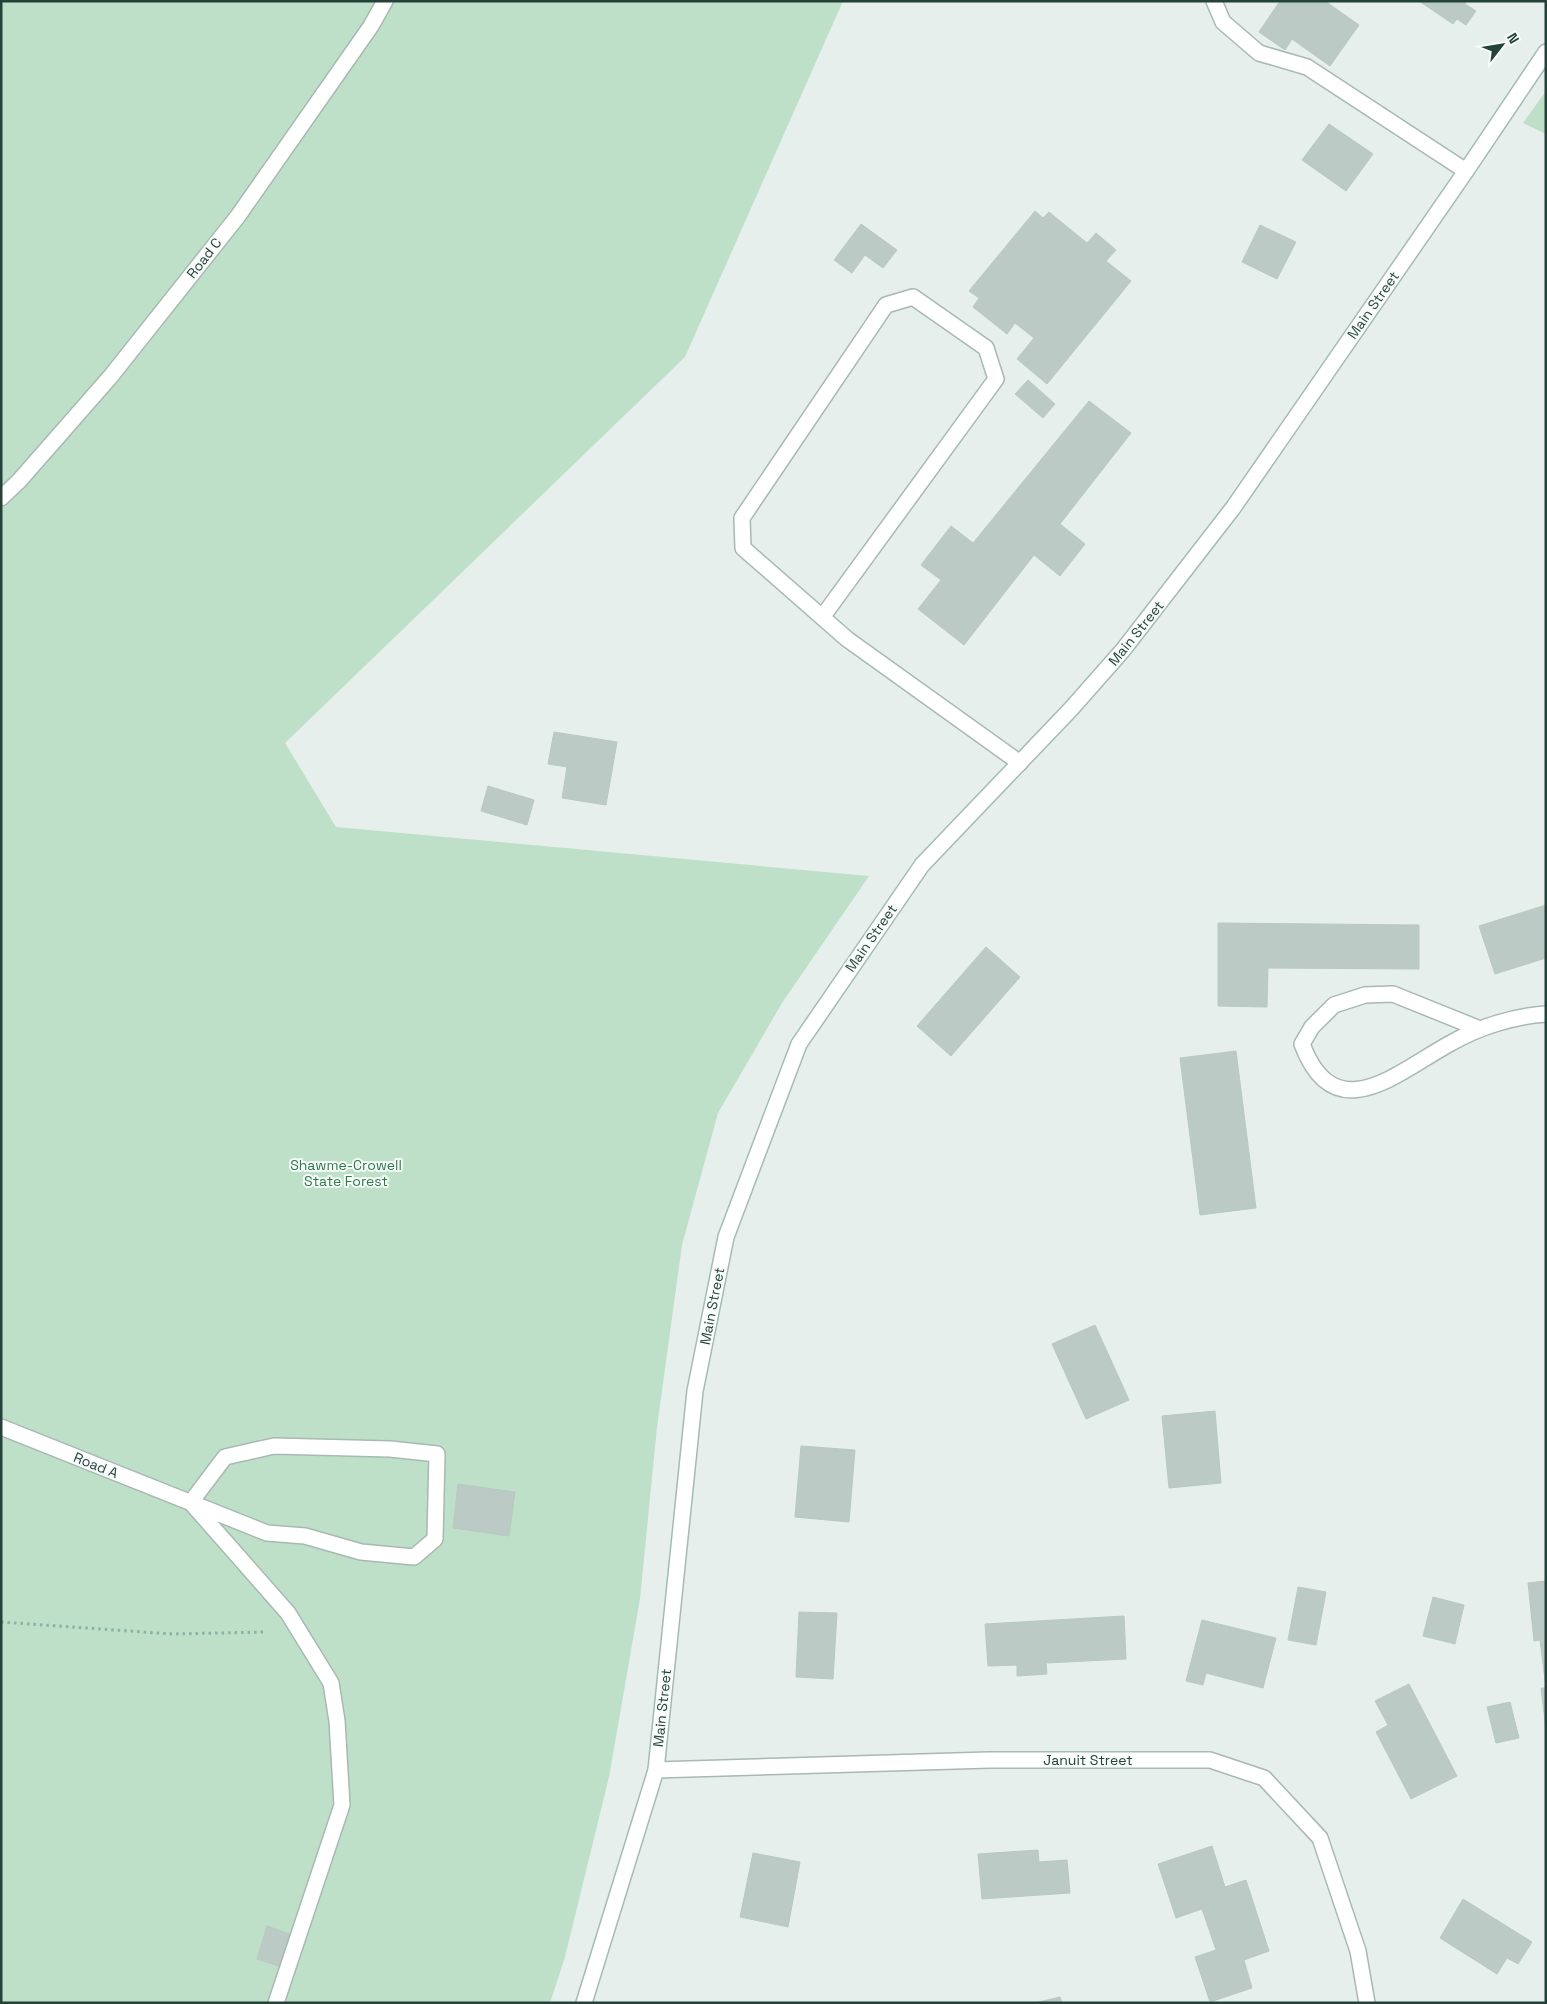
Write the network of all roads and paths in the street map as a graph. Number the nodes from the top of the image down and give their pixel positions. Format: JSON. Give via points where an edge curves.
{"nodes":[{"id":1,"x":385,"y":1,"type":"edge"},
{"id":2,"x":1214,"y":1,"type":"edge"},
{"id":3,"x":1546,"y":52,"type":"edge"},
{"id":4,"x":1466,"y":171,"type":"junction"},
{"id":5,"x":1,"y":498,"type":"edge"},
{"id":6,"x":823,"y":616,"type":"junction"},
{"id":7,"x":1020,"y":763,"type":"junction"},
{"id":8,"x":1546,"y":1014,"type":"edge"},
{"id":9,"x":1480,"y":1029,"type":"junction"},
{"id":10,"x":1,"y":1427,"type":"edge"},
{"id":11,"x":191,"y":1502,"type":"junction"},
{"id":12,"x":1,"y":1622,"type":"edge"},
{"id":13,"x":299,"y":1631,"type":"junction"},
{"id":14,"x":656,"y":1770,"type":"junction"},
{"id":15,"x":276,"y":2003,"type":"edge"},
{"id":16,"x":584,"y":2003,"type":"edge"},
{"id":17,"x":1367,"y":2003,"type":"edge"}],
"edges":[{"from":1,"to":5,"type":"main road","name":"Road C","via":[[371,26],[238,216],[111,376]]},
{"from":2,"to":4,"type":"main road","via":[[1223,22],[1259,53],[1307,67]]},
{"from":3,"to":4,"type":"main road","name":"Main Street"},
{"from":4,"to":7,"type":"main road","name":"Main Street","via":[[1233,508],[1122,650]]},
{"from":6,"to":6,"type":"main road","via":[[743,548],[742,518],[886,305],[913,297],[986,348],[996,379]]},
{"from":6,"to":7,"type":"main road","via":[[847,639]]},
{"from":7,"to":14,"type":"main road","name":"Main Street","via":[[922,865],[799,1044],[726,1236],[695,1390]]},
{"from":8,"to":9,"type":"main road"},
{"from":9,"to":9,"type":"main road","via":[[1389,1080],[1365,1088],[1336,1088],[1319,1075],[1302,1044],[1312,1027],[1334,1006],[1365,995],[1393,994]]},
{"from":10,"to":11,"type":"main road","name":"Road A"},
{"from":11,"to":11,"type":"main road","name":"Road A","via":[[267,1533],[305,1536],[361,1552],[414,1557],[434,1538],[437,1454],[390,1449],[274,1446],[225,1457]]},
{"from":11,"to":13,"type":"main road","via":[[288,1613]]},
{"from":12,"to":13,"type":"path","via":[[172,1634]]},
{"from":13,"to":15,"type":"main road","via":[[331,1683],[337,1721],[342,1805]]},
{"from":14,"to":16,"type":"main road","name":"Main Street"},
{"from":14,"to":17,"type":"main road","name":"Januit Street","via":[[990,1760],[1210,1760],[1264,1778],[1320,1838],[1358,1951]]}]}
